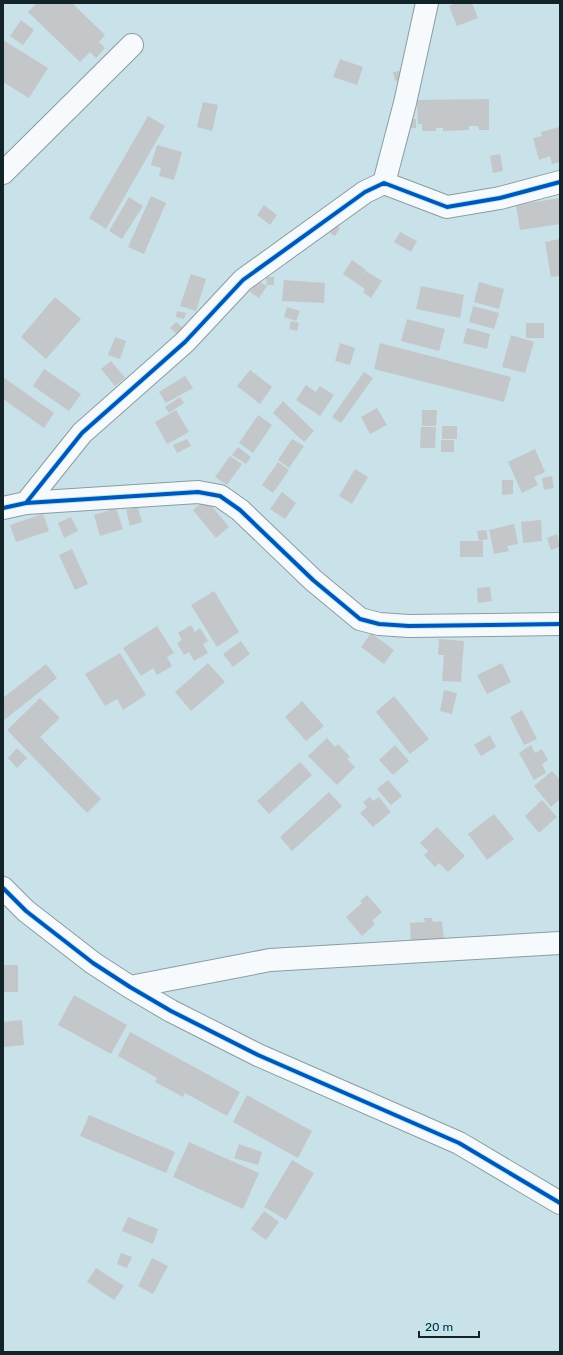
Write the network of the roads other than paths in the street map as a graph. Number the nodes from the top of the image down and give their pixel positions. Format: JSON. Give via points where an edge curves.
{"nodes":[{"id":1,"x":427,"y":3,"type":"edge"},
{"id":2,"x":132,"y":45,"type":"dead end"},
{"id":3,"x":3,"y":173,"type":"edge"},
{"id":4,"x":560,"y":182,"type":"edge"},
{"id":5,"x":384,"y":183,"type":"junction"},
{"id":6,"x":26,"y":503,"type":"junction"},
{"id":7,"x":3,"y":508,"type":"edge"},
{"id":8,"x":560,"y":624,"type":"edge"},
{"id":9,"x":3,"y":888,"type":"edge"},
{"id":10,"x":560,"y":943,"type":"edge"},
{"id":11,"x":130,"y":987,"type":"junction"},
{"id":12,"x":560,"y":1203,"type":"edge"}],
"edges":[{"from":1,"to":5,"type":"street"},
{"from":2,"to":3,"type":"street"},
{"from":4,"to":5,"type":"street","via":[[500,198],[447,207]]},
{"from":5,"to":6,"type":"street","via":[[365,192],[244,280],[185,342],[82,433]]},
{"from":6,"to":7,"type":"street"},
{"from":6,"to":8,"type":"street","via":[[198,492],[220,496],[240,510],[313,580],[360,619],[379,624],[409,626]]},
{"from":9,"to":11,"type":"street","via":[[26,911]]},
{"from":10,"to":11,"type":"street","via":[[270,960]]},
{"from":11,"to":12,"type":"street","via":[[258,1055],[459,1143]]}]}
